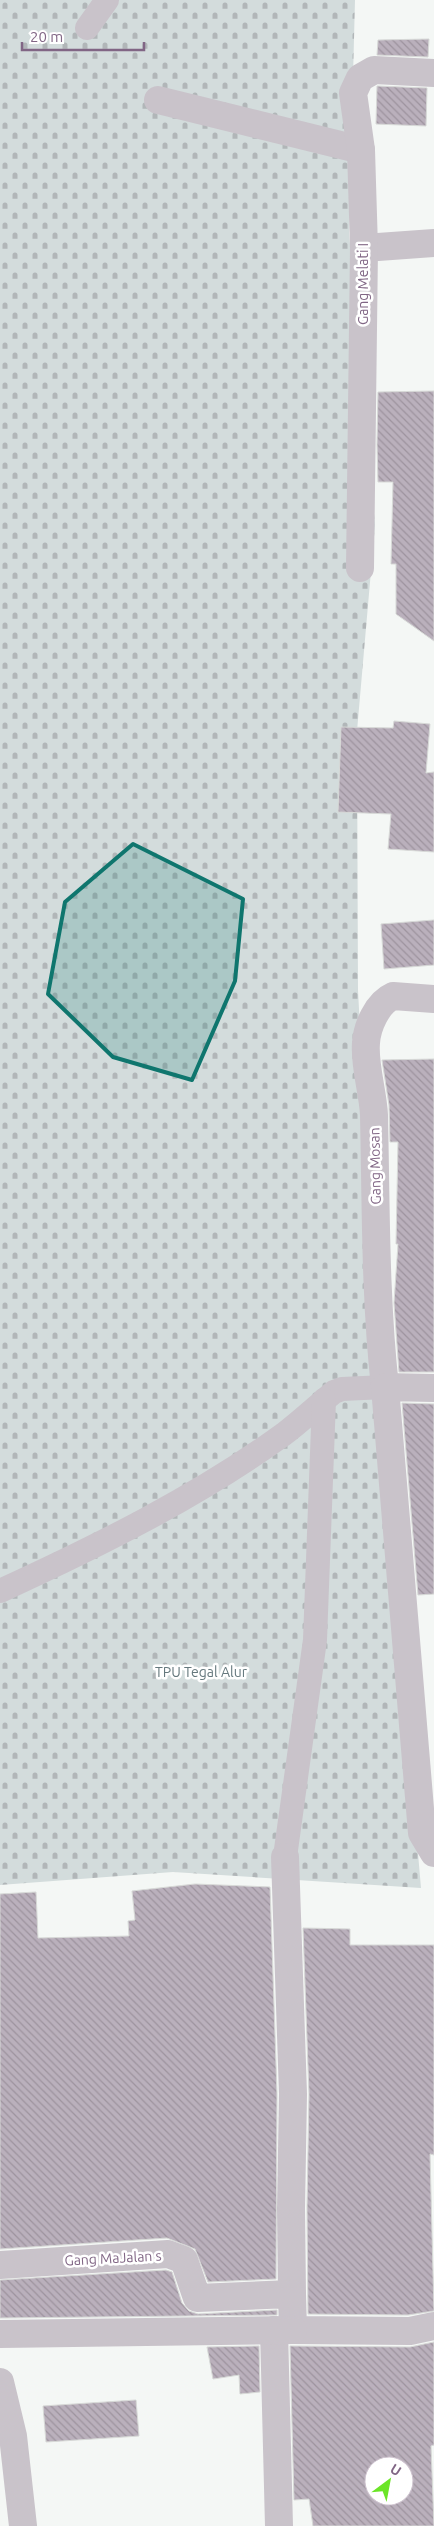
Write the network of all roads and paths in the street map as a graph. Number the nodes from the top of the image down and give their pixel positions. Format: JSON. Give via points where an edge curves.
{"nodes":[{"id":1,"x":107,"y":0,"type":"edge"},
{"id":2,"x":87,"y":28,"type":"dead end"},
{"id":3,"x":434,"y":73,"type":"edge"},
{"id":4,"x":158,"y":100,"type":"dead end"},
{"id":5,"x":361,"y":150,"type":"junction"},
{"id":6,"x":434,"y":242,"type":"edge"},
{"id":7,"x":364,"y":248,"type":"junction"},
{"id":8,"x":360,"y":568,"type":"dead end"},
{"id":9,"x":434,"y":1000,"type":"edge"},
{"id":10,"x":385,"y":1387,"type":"junction"},
{"id":11,"x":434,"y":1388,"type":"edge"},
{"id":12,"x":324,"y":1400,"type":"junction"},
{"id":13,"x":0,"y":1591,"type":"edge"},
{"id":14,"x":434,"y":1853,"type":"edge"},
{"id":15,"x":285,"y":1857,"type":"joint"},
{"id":16,"x":0,"y":2265,"type":"edge"},
{"id":17,"x":292,"y":2294,"type":"junction"},
{"id":18,"x":434,"y":2326,"type":"edge"},
{"id":19,"x":284,"y":2330,"type":"junction"},
{"id":20,"x":0,"y":2334,"type":"edge"},
{"id":21,"x":0,"y":2382,"type":"edge"},
{"id":22,"x":23,"y":2526,"type":"edge"},
{"id":23,"x":279,"y":2526,"type":"edge"}],
"edges":[{"from":1,"to":2,"type":"lane"},
{"from":3,"to":5,"type":"street","name":"Gang Melati I","via":[[374,70],[360,78],[353,93]]},
{"from":4,"to":5,"type":"street"},
{"from":5,"to":7,"type":"street","name":"Gang Melati I"},
{"from":6,"to":7,"type":"street"},
{"from":7,"to":8,"type":"street","name":"Gang Melati I"},
{"from":9,"to":10,"type":"street","name":"Gang Mosan","via":[[393,996],[387,999],[373,1018],[366,1044],[374,1104],[377,1254]]},
{"from":10,"to":11,"type":"street"},
{"from":10,"to":12,"type":"lane","via":[[342,1389]]},
{"from":10,"to":14,"type":"street","via":[[422,1833]]},
{"from":12,"to":13,"type":"lane","via":[[285,1433],[213,1481],[70,1559]]},
{"from":12,"to":15,"type":"lane","via":[[315,1640]]},
{"from":15,"to":17,"type":"street","via":[[293,2094]]},
{"from":16,"to":17,"type":"street","name":"Gang MaJalan s","via":[[168,2254],[184,2260],[197,2298]]},
{"from":17,"to":19,"type":"street"},
{"from":18,"to":19,"type":"street","via":[[410,2331]]},
{"from":19,"to":20,"type":"street"},
{"from":19,"to":23,"type":"street"},
{"from":21,"to":22,"type":"street","via":[[13,2436]]}]}
